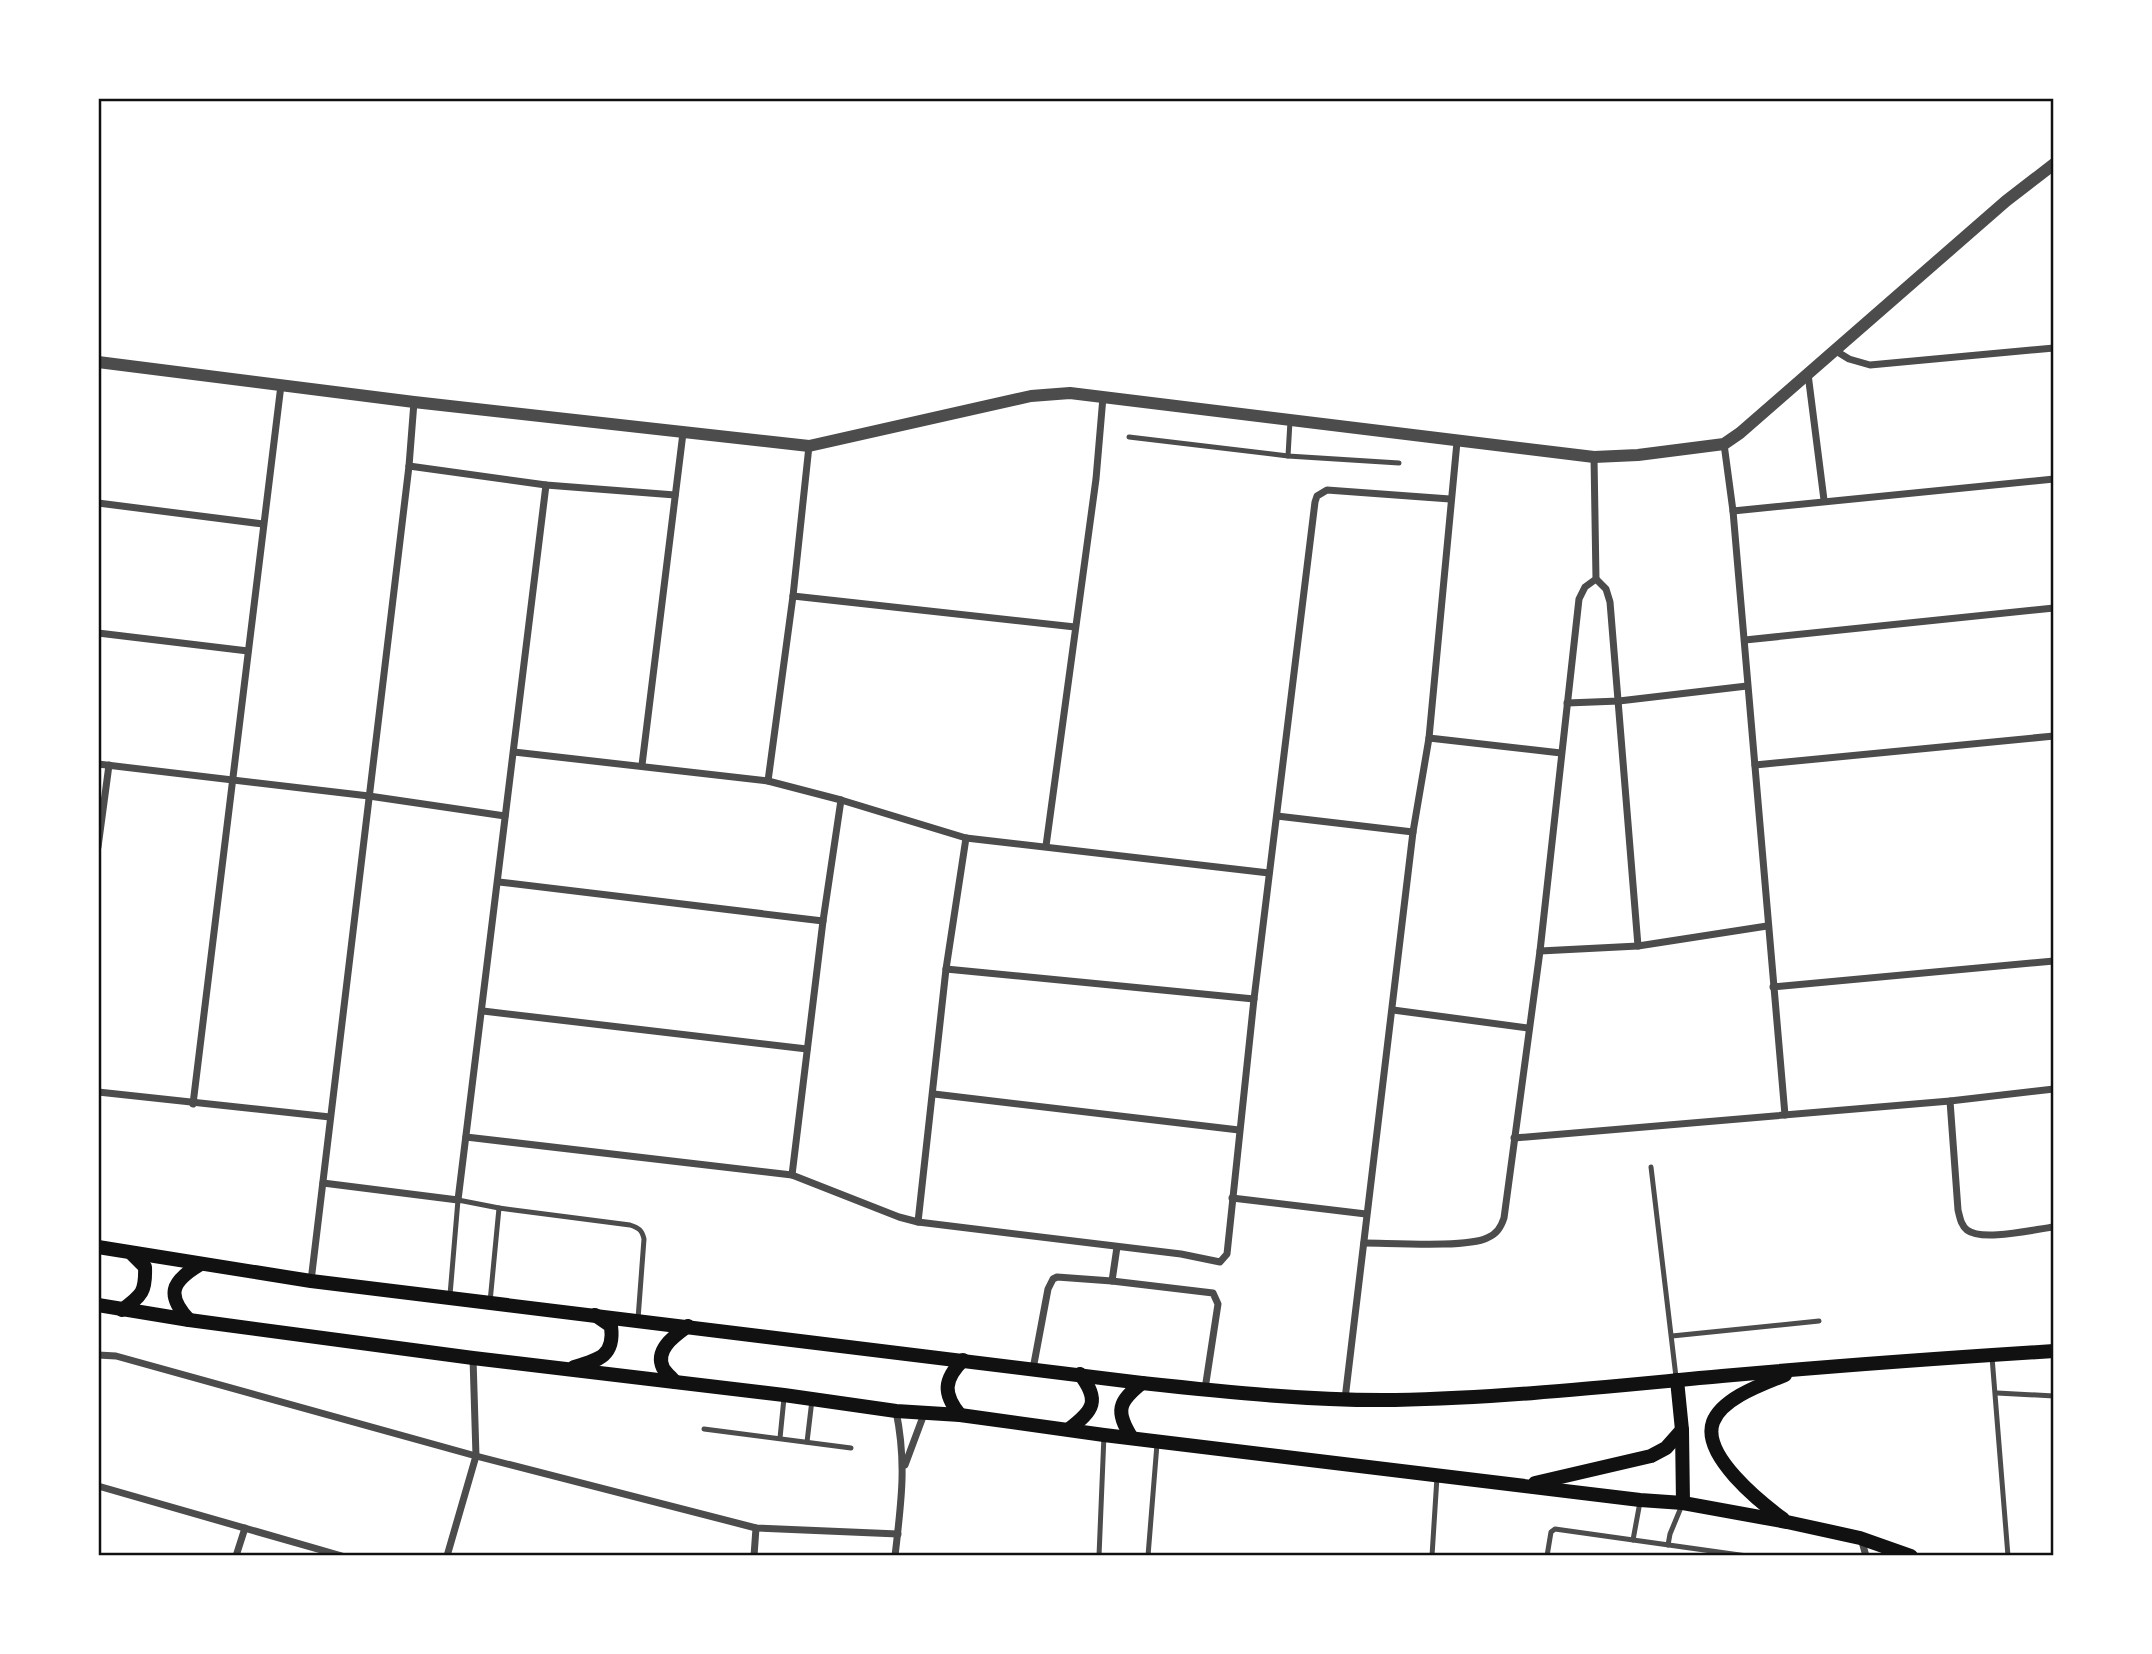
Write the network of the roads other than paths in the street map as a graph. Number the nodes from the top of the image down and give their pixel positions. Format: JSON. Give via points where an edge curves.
{"nodes":[{"id":1,"x":2054,"y":164,"type":"edge"},
{"id":2,"x":2054,"y":348,"type":"edge"},
{"id":3,"x":1836,"y":351,"type":"junction"},
{"id":4,"x":98,"y":362,"type":"edge"},
{"id":5,"x":1808,"y":374,"type":"junction"},
{"id":6,"x":281,"y":385,"type":"junction"},
{"id":7,"x":1103,"y":397,"type":"junction"},
{"id":8,"x":414,"y":402,"type":"junction"},
{"id":9,"x":1291,"y":420,"type":"junction"},
{"id":10,"x":683,"y":433,"type":"junction"},
{"id":11,"x":1129,"y":437,"type":"dead end"},
{"id":12,"x":1457,"y":442,"type":"junction"},
{"id":13,"x":1724,"y":444,"type":"junction"},
{"id":14,"x":810,"y":446,"type":"junction"},
{"id":15,"x":1287,"y":456,"type":"junction"},
{"id":16,"x":1594,"y":457,"type":"junction"},
{"id":17,"x":1399,"y":463,"type":"dead end"},
{"id":18,"x":409,"y":466,"type":"junction"},
{"id":19,"x":2054,"y":479,"type":"edge"},
{"id":20,"x":546,"y":485,"type":"junction"},
{"id":21,"x":675,"y":495,"type":"junction"},
{"id":22,"x":1450,"y":499,"type":"junction"},
{"id":23,"x":1824,"y":500,"type":"junction"},
{"id":24,"x":98,"y":503,"type":"edge"},
{"id":25,"x":1733,"y":511,"type":"junction"},
{"id":26,"x":263,"y":524,"type":"junction"},
{"id":27,"x":1596,"y":579,"type":"junction"},
{"id":28,"x":793,"y":596,"type":"junction"},
{"id":29,"x":2054,"y":608,"type":"edge"},
{"id":30,"x":1075,"y":627,"type":"junction"},
{"id":31,"x":98,"y":633,"type":"edge"},
{"id":32,"x":1745,"y":639,"type":"junction"},
{"id":33,"x":248,"y":652,"type":"junction"},
{"id":34,"x":1747,"y":686,"type":"junction"},
{"id":35,"x":1619,"y":701,"type":"junction"},
{"id":36,"x":1567,"y":703,"type":"junction"},
{"id":37,"x":2054,"y":736,"type":"edge"},
{"id":38,"x":1429,"y":738,"type":"junction"},
{"id":39,"x":514,"y":752,"type":"junction"},
{"id":40,"x":1561,"y":753,"type":"junction"},
{"id":41,"x":98,"y":764,"type":"edge"},
{"id":42,"x":109,"y":765,"type":"junction"},
{"id":43,"x":642,"y":765,"type":"junction"},
{"id":44,"x":1755,"y":765,"type":"junction"},
{"id":45,"x":235,"y":779,"type":"junction"},
{"id":46,"x":768,"y":781,"type":"junction"},
{"id":47,"x":369,"y":796,"type":"junction"},
{"id":48,"x":841,"y":800,"type":"junction"},
{"id":49,"x":505,"y":816,"type":"junction"},
{"id":50,"x":1276,"y":816,"type":"junction"},
{"id":51,"x":1413,"y":832,"type":"junction"},
{"id":52,"x":966,"y":838,"type":"junction"},
{"id":53,"x":1046,"y":846,"type":"junction"},
{"id":54,"x":98,"y":847,"type":"edge"},
{"id":55,"x":1269,"y":873,"type":"junction"},
{"id":56,"x":499,"y":882,"type":"junction"},
{"id":57,"x":823,"y":921,"type":"junction"},
{"id":58,"x":1768,"y":926,"type":"junction"},
{"id":59,"x":1638,"y":946,"type":"junction"},
{"id":60,"x":1540,"y":951,"type":"junction"},
{"id":61,"x":2054,"y":961,"type":"edge"},
{"id":62,"x":946,"y":969,"type":"junction"},
{"id":63,"x":1773,"y":987,"type":"junction"},
{"id":64,"x":1254,"y":999,"type":"junction"},
{"id":65,"x":1393,"y":1010,"type":"junction"},
{"id":66,"x":483,"y":1011,"type":"junction"},
{"id":67,"x":1528,"y":1028,"type":"junction"},
{"id":68,"x":807,"y":1049,"type":"junction"},
{"id":69,"x":2054,"y":1089,"type":"edge"},
{"id":70,"x":98,"y":1092,"type":"edge"},
{"id":71,"x":934,"y":1094,"type":"junction"},
{"id":72,"x":1950,"y":1101,"type":"junction"},
{"id":73,"x":193,"y":1104,"type":"junction"},
{"id":74,"x":1785,"y":1115,"type":"junction"},
{"id":75,"x":330,"y":1117,"type":"junction"},
{"id":76,"x":1239,"y":1130,"type":"junction"},
{"id":77,"x":466,"y":1137,"type":"junction"},
{"id":78,"x":1514,"y":1138,"type":"junction"},
{"id":79,"x":1651,"y":1167,"type":"dead end"},
{"id":80,"x":792,"y":1175,"type":"junction"},
{"id":81,"x":323,"y":1183,"type":"junction"},
{"id":82,"x":1232,"y":1198,"type":"junction"},
{"id":83,"x":458,"y":1200,"type":"junction"},
{"id":84,"x":499,"y":1208,"type":"junction"},
{"id":85,"x":1366,"y":1214,"type":"junction"},
{"id":86,"x":918,"y":1222,"type":"junction"},
{"id":87,"x":2054,"y":1227,"type":"edge"},
{"id":88,"x":1364,"y":1243,"type":"junction"},
{"id":89,"x":98,"y":1247,"type":"edge"},
{"id":90,"x":1117,"y":1247,"type":"junction"},
{"id":91,"x":131,"y":1254,"type":"junction"},
{"id":92,"x":199,"y":1265,"type":"junction"},
{"id":93,"x":1112,"y":1280,"type":"junction"},
{"id":94,"x":311,"y":1281,"type":"junction"},
{"id":95,"x":449,"y":1297,"type":"junction"},
{"id":96,"x":490,"y":1302,"type":"junction"},
{"id":97,"x":98,"y":1305,"type":"edge"},
{"id":98,"x":122,"y":1310,"type":"junction"},
{"id":99,"x":593,"y":1314,"type":"junction"},
{"id":100,"x":638,"y":1319,"type":"junction"},
{"id":101,"x":189,"y":1320,"type":"junction"},
{"id":102,"x":1819,"y":1321,"type":"dead end"},
{"id":103,"x":688,"y":1326,"type":"junction"},
{"id":104,"x":1672,"y":1336,"type":"junction"},
{"id":105,"x":2054,"y":1351,"type":"edge"},
{"id":106,"x":98,"y":1355,"type":"edge"},
{"id":107,"x":1992,"y":1355,"type":"junction"},
{"id":108,"x":473,"y":1358,"type":"junction"},
{"id":109,"x":963,"y":1360,"type":"junction"},
{"id":110,"x":566,"y":1369,"type":"junction"},
{"id":111,"x":1034,"y":1369,"type":"junction"},
{"id":112,"x":1799,"y":1369,"type":"junction"},
{"id":113,"x":1080,"y":1374,"type":"junction"},
{"id":114,"x":1677,"y":1380,"type":"junction"},
{"id":115,"x":675,"y":1382,"type":"junction"},
{"id":116,"x":1142,"y":1383,"type":"junction"},
{"id":117,"x":1205,"y":1390,"type":"junction"},
{"id":118,"x":1997,"y":1393,"type":"junction"},
{"id":119,"x":784,"y":1395,"type":"junction"},
{"id":120,"x":2054,"y":1396,"type":"edge"},
{"id":121,"x":812,"y":1399,"type":"junction"},
{"id":122,"x":1345,"y":1399,"type":"junction"},
{"id":123,"x":896,"y":1411,"type":"junction"},
{"id":124,"x":924,"y":1413,"type":"junction"},
{"id":125,"x":960,"y":1415,"type":"junction"},
{"id":126,"x":704,"y":1429,"type":"dead end"},
{"id":127,"x":1069,"y":1429,"type":"junction"},
{"id":128,"x":1682,"y":1430,"type":"junction"},
{"id":129,"x":1104,"y":1435,"type":"junction"},
{"id":130,"x":780,"y":1438,"type":"junction"},
{"id":131,"x":1132,"y":1438,"type":"junction"},
{"id":132,"x":1158,"y":1441,"type":"junction"},
{"id":133,"x":807,"y":1442,"type":"junction"},
{"id":134,"x":851,"y":1448,"type":"dead end"},
{"id":135,"x":476,"y":1456,"type":"junction"},
{"id":136,"x":904,"y":1469,"type":"junction"},
{"id":137,"x":1437,"y":1474,"type":"junction"},
{"id":138,"x":1516,"y":1485,"type":"junction"},
{"id":139,"x":98,"y":1486,"type":"edge"},
{"id":140,"x":1640,"y":1500,"type":"junction"},
{"id":141,"x":1683,"y":1503,"type":"junction"},
{"id":142,"x":1787,"y":1522,"type":"junction"},
{"id":143,"x":245,"y":1528,"type":"junction"},
{"id":144,"x":756,"y":1528,"type":"junction"},
{"id":145,"x":898,"y":1534,"type":"junction"},
{"id":146,"x":1860,"y":1538,"type":"junction"},
{"id":147,"x":1633,"y":1540,"type":"junction"},
{"id":148,"x":1668,"y":1545,"type":"junction"},
{"id":149,"x":1901,"y":1554,"type":"edge"},
{"id":150,"x":236,"y":1556,"type":"edge"},
{"id":151,"x":342,"y":1556,"type":"edge"},
{"id":152,"x":447,"y":1556,"type":"edge"},
{"id":153,"x":754,"y":1556,"type":"edge"},
{"id":154,"x":895,"y":1556,"type":"edge"},
{"id":155,"x":1099,"y":1556,"type":"edge"},
{"id":156,"x":1148,"y":1556,"type":"edge"},
{"id":157,"x":1432,"y":1556,"type":"edge"},
{"id":158,"x":1547,"y":1556,"type":"edge"},
{"id":159,"x":1747,"y":1556,"type":"edge"},
{"id":160,"x":1866,"y":1556,"type":"edge"},
{"id":161,"x":2008,"y":1556,"type":"edge"}],
"edges":[{"from":1,"to":3,"type":"street"},
{"from":2,"to":3,"type":"street","via":[[1870,365]]},
{"from":3,"to":5,"type":"street"},
{"from":4,"to":6,"type":"street"},
{"from":5,"to":13,"type":"street"},
{"from":5,"to":23,"type":"street"},
{"from":6,"to":8,"type":"street"},
{"from":6,"to":26,"type":"street"},
{"from":7,"to":9,"type":"street"},
{"from":7,"to":14,"type":"street","via":[[1070,393],[1031,396]]},
{"from":7,"to":30,"type":"street"},
{"from":8,"to":10,"type":"street"},
{"from":8,"to":18,"type":"street"},
{"from":9,"to":12,"type":"street"},
{"from":9,"to":15,"type":"lane"},
{"from":10,"to":14,"type":"street"},
{"from":10,"to":21,"type":"street"},
{"from":11,"to":15,"type":"lane"},
{"from":12,"to":16,"type":"street"},
{"from":12,"to":22,"type":"street"},
{"from":13,"to":16,"type":"street"},
{"from":13,"to":25,"type":"street"},
{"from":14,"to":28,"type":"street"},
{"from":15,"to":17,"type":"lane"},
{"from":16,"to":27,"type":"street"},
{"from":18,"to":20,"type":"street"},
{"from":18,"to":47,"type":"street"},
{"from":19,"to":23,"type":"street"},
{"from":20,"to":21,"type":"street"},
{"from":20,"to":39,"type":"street"},
{"from":21,"to":43,"type":"street"},
{"from":22,"to":38,"type":"street"},
{"from":22,"to":50,"type":"street","via":[[1327,490],[1317,496]]},
{"from":23,"to":25,"type":"street"},
{"from":24,"to":26,"type":"street"},
{"from":25,"to":32,"type":"street"},
{"from":26,"to":33,"type":"street"},
{"from":27,"to":35,"type":"street","via":[[1611,602]]},
{"from":27,"to":36,"type":"street","via":[[1579,598]]},
{"from":28,"to":30,"type":"street"},
{"from":28,"to":46,"type":"street"},
{"from":29,"to":32,"type":"street"},
{"from":30,"to":53,"type":"street"},
{"from":31,"to":33,"type":"street"},
{"from":32,"to":34,"type":"street"},
{"from":33,"to":45,"type":"street"},
{"from":34,"to":35,"type":"street"},
{"from":34,"to":44,"type":"street"},
{"from":35,"to":36,"type":"street"},
{"from":35,"to":59,"type":"street"},
{"from":36,"to":40,"type":"street"},
{"from":37,"to":44,"type":"street"},
{"from":38,"to":40,"type":"street"},
{"from":38,"to":51,"type":"street"},
{"from":39,"to":43,"type":"street"},
{"from":39,"to":49,"type":"street"},
{"from":40,"to":60,"type":"street"},
{"from":41,"to":42,"type":"street"},
{"from":42,"to":45,"type":"street"},
{"from":42,"to":54,"type":"street"},
{"from":43,"to":46,"type":"street"},
{"from":44,"to":58,"type":"street"},
{"from":45,"to":47,"type":"street"},
{"from":45,"to":73,"type":"street"},
{"from":46,"to":48,"type":"street"},
{"from":47,"to":49,"type":"street"},
{"from":47,"to":75,"type":"street"},
{"from":48,"to":52,"type":"street"},
{"from":48,"to":57,"type":"street"},
{"from":49,"to":56,"type":"street"},
{"from":50,"to":51,"type":"street"},
{"from":50,"to":55,"type":"street"},
{"from":51,"to":65,"type":"street"},
{"from":52,"to":53,"type":"street"},
{"from":52,"to":62,"type":"street"},
{"from":53,"to":55,"type":"street"},
{"from":55,"to":64,"type":"street"},
{"from":56,"to":57,"type":"street"},
{"from":56,"to":66,"type":"street"},
{"from":57,"to":68,"type":"street"},
{"from":58,"to":59,"type":"street"},
{"from":58,"to":63,"type":"street"},
{"from":59,"to":60,"type":"street"},
{"from":60,"to":67,"type":"street"},
{"from":61,"to":63,"type":"street"},
{"from":62,"to":64,"type":"street"},
{"from":62,"to":71,"type":"street"},
{"from":63,"to":74,"type":"street"},
{"from":64,"to":76,"type":"street"},
{"from":65,"to":67,"type":"street"},
{"from":65,"to":85,"type":"street"},
{"from":66,"to":68,"type":"street"},
{"from":66,"to":77,"type":"street"},
{"from":67,"to":78,"type":"street"},
{"from":68,"to":80,"type":"street"},
{"from":69,"to":72,"type":"street"},
{"from":70,"to":73,"type":"street"},
{"from":71,"to":76,"type":"street"},
{"from":71,"to":86,"type":"street"},
{"from":72,"to":74,"type":"street"},
{"from":72,"to":87,"type":"street","via":[[1958,1210],[1967,1229],[1987,1235]]},
{"from":73,"to":75,"type":"street"},
{"from":74,"to":78,"type":"street"},
{"from":75,"to":81,"type":"street"},
{"from":76,"to":82,"type":"street"},
{"from":77,"to":80,"type":"street"},
{"from":77,"to":83,"type":"street"},
{"from":78,"to":88,"type":"street","via":[[1504,1218],[1494,1235],[1473,1242]]},
{"from":79,"to":104,"type":"lane"},
{"from":80,"to":86,"type":"street"},
{"from":81,"to":83,"type":"street"},
{"from":81,"to":94,"type":"street"},
{"from":82,"to":85,"type":"street"},
{"from":82,"to":90,"type":"street","via":[[1227,1254],[1220,1262]]},
{"from":83,"to":84,"type":"lane"},
{"from":83,"to":95,"type":"lane"},
{"from":84,"to":96,"type":"lane"},
{"from":84,"to":100,"type":"lane","via":[[639,1228],[644,1240]]},
{"from":85,"to":88,"type":"street"},
{"from":86,"to":90,"type":"street"},
{"from":88,"to":122,"type":"street"},
{"from":89,"to":91,"type":"main road"},
{"from":90,"to":93,"type":"street"},
{"from":91,"to":92,"type":"main road"},
{"from":91,"to":98,"type":"main road","via":[[145,1267],[146,1283],[141,1296]]},
{"from":92,"to":94,"type":"main road"},
{"from":92,"to":101,"type":"main road","via":[[181,1276],[175,1290],[175,1305]]},
{"from":93,"to":111,"type":"street","via":[[1053,1279]]},
{"from":93,"to":117,"type":"street","via":[[1213,1293],[1218,1304]]},
{"from":94,"to":95,"type":"main road"},
{"from":95,"to":96,"type":"main road"},
{"from":96,"to":99,"type":"main road"},
{"from":97,"to":98,"type":"main road"},
{"from":98,"to":101,"type":"main road"},
{"from":99,"to":100,"type":"main road"},
{"from":99,"to":110,"type":"main road","via":[[611,1326],[613,1340],[608,1352]]},
{"from":100,"to":103,"type":"main road"},
{"from":101,"to":108,"type":"main road"},
{"from":102,"to":104,"type":"lane"},
{"from":103,"to":109,"type":"main road"},
{"from":103,"to":115,"type":"main road","via":[[668,1340],[662,1354],[663,1367]]},
{"from":104,"to":114,"type":"lane"},
{"from":105,"to":107,"type":"main road"},
{"from":106,"to":135,"type":"street","via":[[116,1356]]},
{"from":107,"to":112,"type":"main road"},
{"from":107,"to":118,"type":"lane"},
{"from":108,"to":110,"type":"main road"},
{"from":108,"to":135,"type":"street"},
{"from":109,"to":111,"type":"main road"},
{"from":109,"to":125,"type":"main road","via":[[951,1371],[947,1387],[950,1402]]},
{"from":110,"to":115,"type":"main road"},
{"from":111,"to":113,"type":"main road"},
{"from":112,"to":114,"type":"main road"},
{"from":112,"to":142,"type":"main road","via":[[1749,1390],[1721,1410],[1711,1433],[1717,1452],[1740,1483]]},
{"from":113,"to":116,"type":"main road"},
{"from":113,"to":127,"type":"main road","via":[[1092,1391],[1092,1404],[1086,1416]]},
{"from":114,"to":122,"type":"main road","via":[[1464,1396]]},
{"from":114,"to":128,"type":"main road"},
{"from":115,"to":119,"type":"main road"},
{"from":116,"to":117,"type":"main road"},
{"from":116,"to":131,"type":"main road","via":[[1121,1407],[1121,1420]]},
{"from":117,"to":122,"type":"main road"},
{"from":118,"to":120,"type":"lane"},
{"from":118,"to":161,"type":"lane"},
{"from":119,"to":121,"type":"main road"},
{"from":119,"to":130,"type":"lane"},
{"from":121,"to":123,"type":"main road"},
{"from":121,"to":133,"type":"lane"},
{"from":123,"to":124,"type":"main road"},
{"from":123,"to":136,"type":"street"},
{"from":124,"to":125,"type":"main road"},
{"from":124,"to":136,"type":"street"},
{"from":125,"to":127,"type":"main road"},
{"from":126,"to":130,"type":"lane"},
{"from":127,"to":129,"type":"main road"},
{"from":128,"to":138,"type":"main road","via":[[1666,1448],[1651,1456]]},
{"from":128,"to":141,"type":"main road"},
{"from":129,"to":131,"type":"main road"},
{"from":129,"to":155,"type":"lane"},
{"from":130,"to":133,"type":"lane"},
{"from":131,"to":132,"type":"main road"},
{"from":132,"to":137,"type":"main road"},
{"from":132,"to":156,"type":"lane"},
{"from":133,"to":134,"type":"lane"},
{"from":135,"to":144,"type":"street"},
{"from":135,"to":152,"type":"street"},
{"from":136,"to":145,"type":"street"},
{"from":137,"to":138,"type":"main road"},
{"from":137,"to":157,"type":"lane"},
{"from":138,"to":140,"type":"main road"},
{"from":139,"to":143,"type":"street"},
{"from":140,"to":141,"type":"main road"},
{"from":140,"to":147,"type":"lane"},
{"from":141,"to":142,"type":"main road"},
{"from":141,"to":148,"type":"lane"},
{"from":142,"to":146,"type":"main road"},
{"from":143,"to":150,"type":"street"},
{"from":143,"to":151,"type":"street"},
{"from":144,"to":145,"type":"street"},
{"from":144,"to":153,"type":"street"},
{"from":145,"to":154,"type":"street"},
{"from":146,"to":149,"type":"main road"},
{"from":146,"to":160,"type":"street"},
{"from":147,"to":148,"type":"lane"},
{"from":147,"to":158,"type":"lane","via":[[1555,1529]]},
{"from":148,"to":159,"type":"lane"}]}
